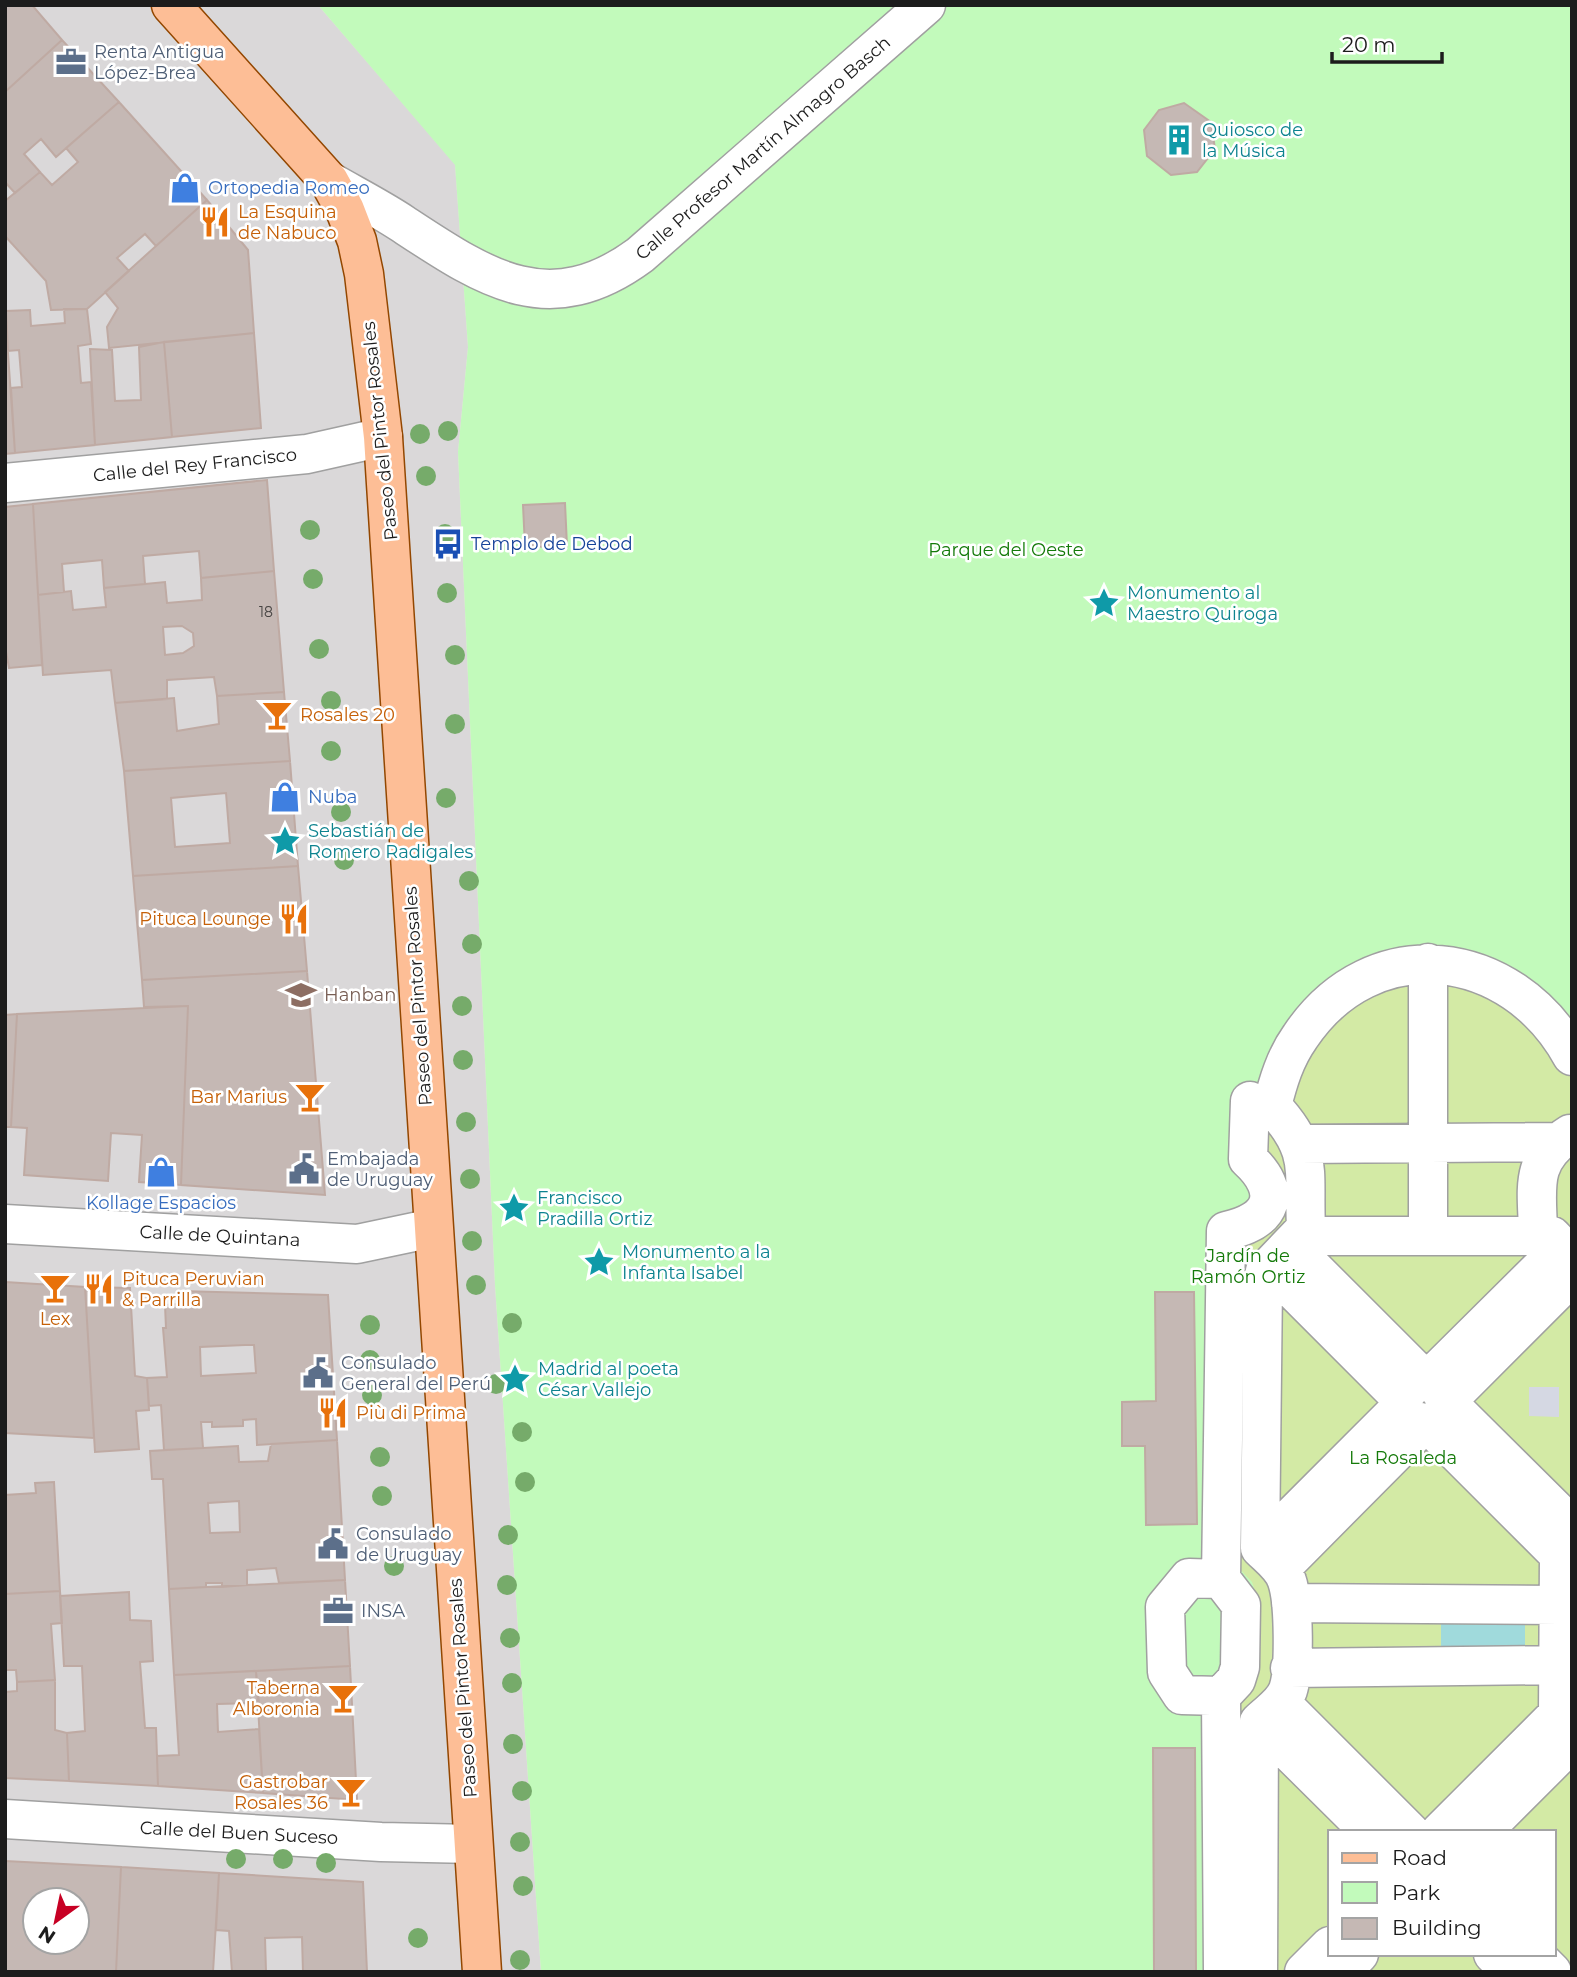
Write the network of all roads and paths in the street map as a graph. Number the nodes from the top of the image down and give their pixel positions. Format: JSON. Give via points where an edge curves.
{"nodes":[{"id":1,"x":170,"y":5,"type":"edge"},
{"id":2,"x":926,"y":5,"type":"edge"},
{"id":3,"x":328,"y":181,"type":"junction"},
{"id":4,"x":383,"y":438,"type":"junction"},
{"id":5,"x":5,"y":483,"type":"edge"},
{"id":6,"x":1427,"y":963,"type":"junction"},
{"id":7,"x":1572,"y":1056,"type":"edge"},
{"id":8,"x":1250,"y":1101,"type":"dead end"},
{"id":9,"x":1564,"y":1138,"type":"edge"},
{"id":10,"x":1300,"y":1144,"type":"junction"},
{"id":11,"x":1428,"y":1144,"type":"junction"},
{"id":12,"x":5,"y":1224,"type":"edge"},
{"id":13,"x":433,"y":1228,"type":"junction"},
{"id":14,"x":1428,"y":1236,"type":"junction"},
{"id":15,"x":1287,"y":1247,"type":"junction"},
{"id":16,"x":1561,"y":1254,"type":"edge"},
{"id":17,"x":1425,"y":1402,"type":"junction"},
{"id":18,"x":1568,"y":1541,"type":"edge"},
{"id":19,"x":1277,"y":1573,"type":"junction"},
{"id":20,"x":1221,"y":1579,"type":"junction"},
{"id":21,"x":1562,"y":1634,"type":"edge"},
{"id":22,"x":1221,"y":1696,"type":"junction"},
{"id":23,"x":1277,"y":1697,"type":"junction"},
{"id":24,"x":1567,"y":1728,"type":"edge"},
{"id":25,"x":5,"y":1819,"type":"edge"},
{"id":26,"x":1369,"y":1830,"type":"edge"},
{"id":27,"x":1408,"y":1830,"type":"edge"},
{"id":28,"x":1442,"y":1830,"type":"edge"},
{"id":29,"x":1484,"y":1830,"type":"edge"},
{"id":30,"x":473,"y":1843,"type":"junction"},
{"id":31,"x":1328,"y":1948,"type":"edge"},
{"id":32,"x":1357,"y":1956,"type":"edge"},
{"id":33,"x":1495,"y":1956,"type":"edge"},
{"id":34,"x":1536,"y":1956,"type":"edge"},
{"id":35,"x":482,"y":1972,"type":"edge"},
{"id":36,"x":1223,"y":1972,"type":"edge"},
{"id":37,"x":1258,"y":1972,"type":"edge"},
{"id":38,"x":1304,"y":1972,"type":"edge"},
{"id":39,"x":1342,"y":1972,"type":"edge"},
{"id":40,"x":1511,"y":1972,"type":"edge"},
{"id":41,"x":1552,"y":1972,"type":"edge"}],
"edges":[{"from":1,"to":3,"type":"main road","name":"Paseo del Pintor Rosales"},
{"from":2,"to":3,"type":"street","name":"Calle Profesor Martín Almagro Basch","via":[[640,256],[580,287],[558,290],[495,279],[450,257],[401,222]]},
{"from":3,"to":4,"type":"main road","name":"Paseo del Pintor Rosales","via":[[345,210],[362,263]]},
{"from":4,"to":5,"type":"street","name":"Calle del Rey Francisco","via":[[307,453]]},
{"from":4,"to":13,"type":"main road","name":"Paseo del Pintor Rosales"},
{"from":6,"to":7,"type":"street","via":[[1472,970],[1511,989],[1547,1018]]},
{"from":6,"to":10,"type":"street","via":[[1384,971],[1344,991],[1299,1037],[1272,1106],[1292,1127]]},
{"from":6,"to":11,"type":"street"},
{"from":8,"to":20,"type":"street","via":[[1248,1159],[1268,1180],[1270,1191],[1268,1205],[1260,1215],[1226,1231]]},
{"from":9,"to":11,"type":"street"},
{"from":9,"to":16,"type":"street","via":[[1537,1168]]},
{"from":10,"to":11,"type":"street"},
{"from":10,"to":15,"type":"street","via":[[1304,1151]]},
{"from":11,"to":14,"type":"street"},
{"from":12,"to":13,"type":"street","name":"Calle de Quintana","via":[[357,1244]]},
{"from":13,"to":30,"type":"main road","name":"Paseo del Pintor Rosales"},
{"from":14,"to":15,"type":"street","via":[[1319,1236]]},
{"from":14,"to":16,"type":"street"},
{"from":15,"to":17,"type":"street","via":[[1395,1392]]},
{"from":15,"to":19,"type":"street","via":[[1265,1271],[1262,1292]]},
{"from":16,"to":17,"type":"street","via":[[1436,1372]]},
{"from":17,"to":18,"type":"street","via":[[1456,1411]]},
{"from":17,"to":19,"type":"street","via":[[1395,1413]]},
{"from":18,"to":21,"type":"street"},
{"from":19,"to":21,"type":"street"},
{"from":19,"to":23,"type":"street"},
{"from":20,"to":22,"type":"street","via":[[1241,1605],[1240,1667],[1236,1680]]},
{"from":20,"to":22,"type":"street","via":[[1189,1578],[1165,1607],[1167,1672],[1182,1695]]},
{"from":21,"to":23,"type":"street"},
{"from":21,"to":24,"type":"street"},
{"from":22,"to":36,"type":"street"},
{"from":23,"to":26,"type":"street"},
{"from":23,"to":27,"type":"street"},
{"from":23,"to":37,"type":"street"},
{"from":24,"to":28,"type":"street"},
{"from":24,"to":29,"type":"street"},
{"from":25,"to":30,"type":"street","name":"Calle del Buen Suceso","via":[[381,1842]]},
{"from":30,"to":35,"type":"main road","name":"Paseo del Pintor Rosales"},
{"from":31,"to":38,"type":"street"},
{"from":32,"to":39,"type":"street"},
{"from":33,"to":40,"type":"street"},
{"from":34,"to":41,"type":"street"}]}
